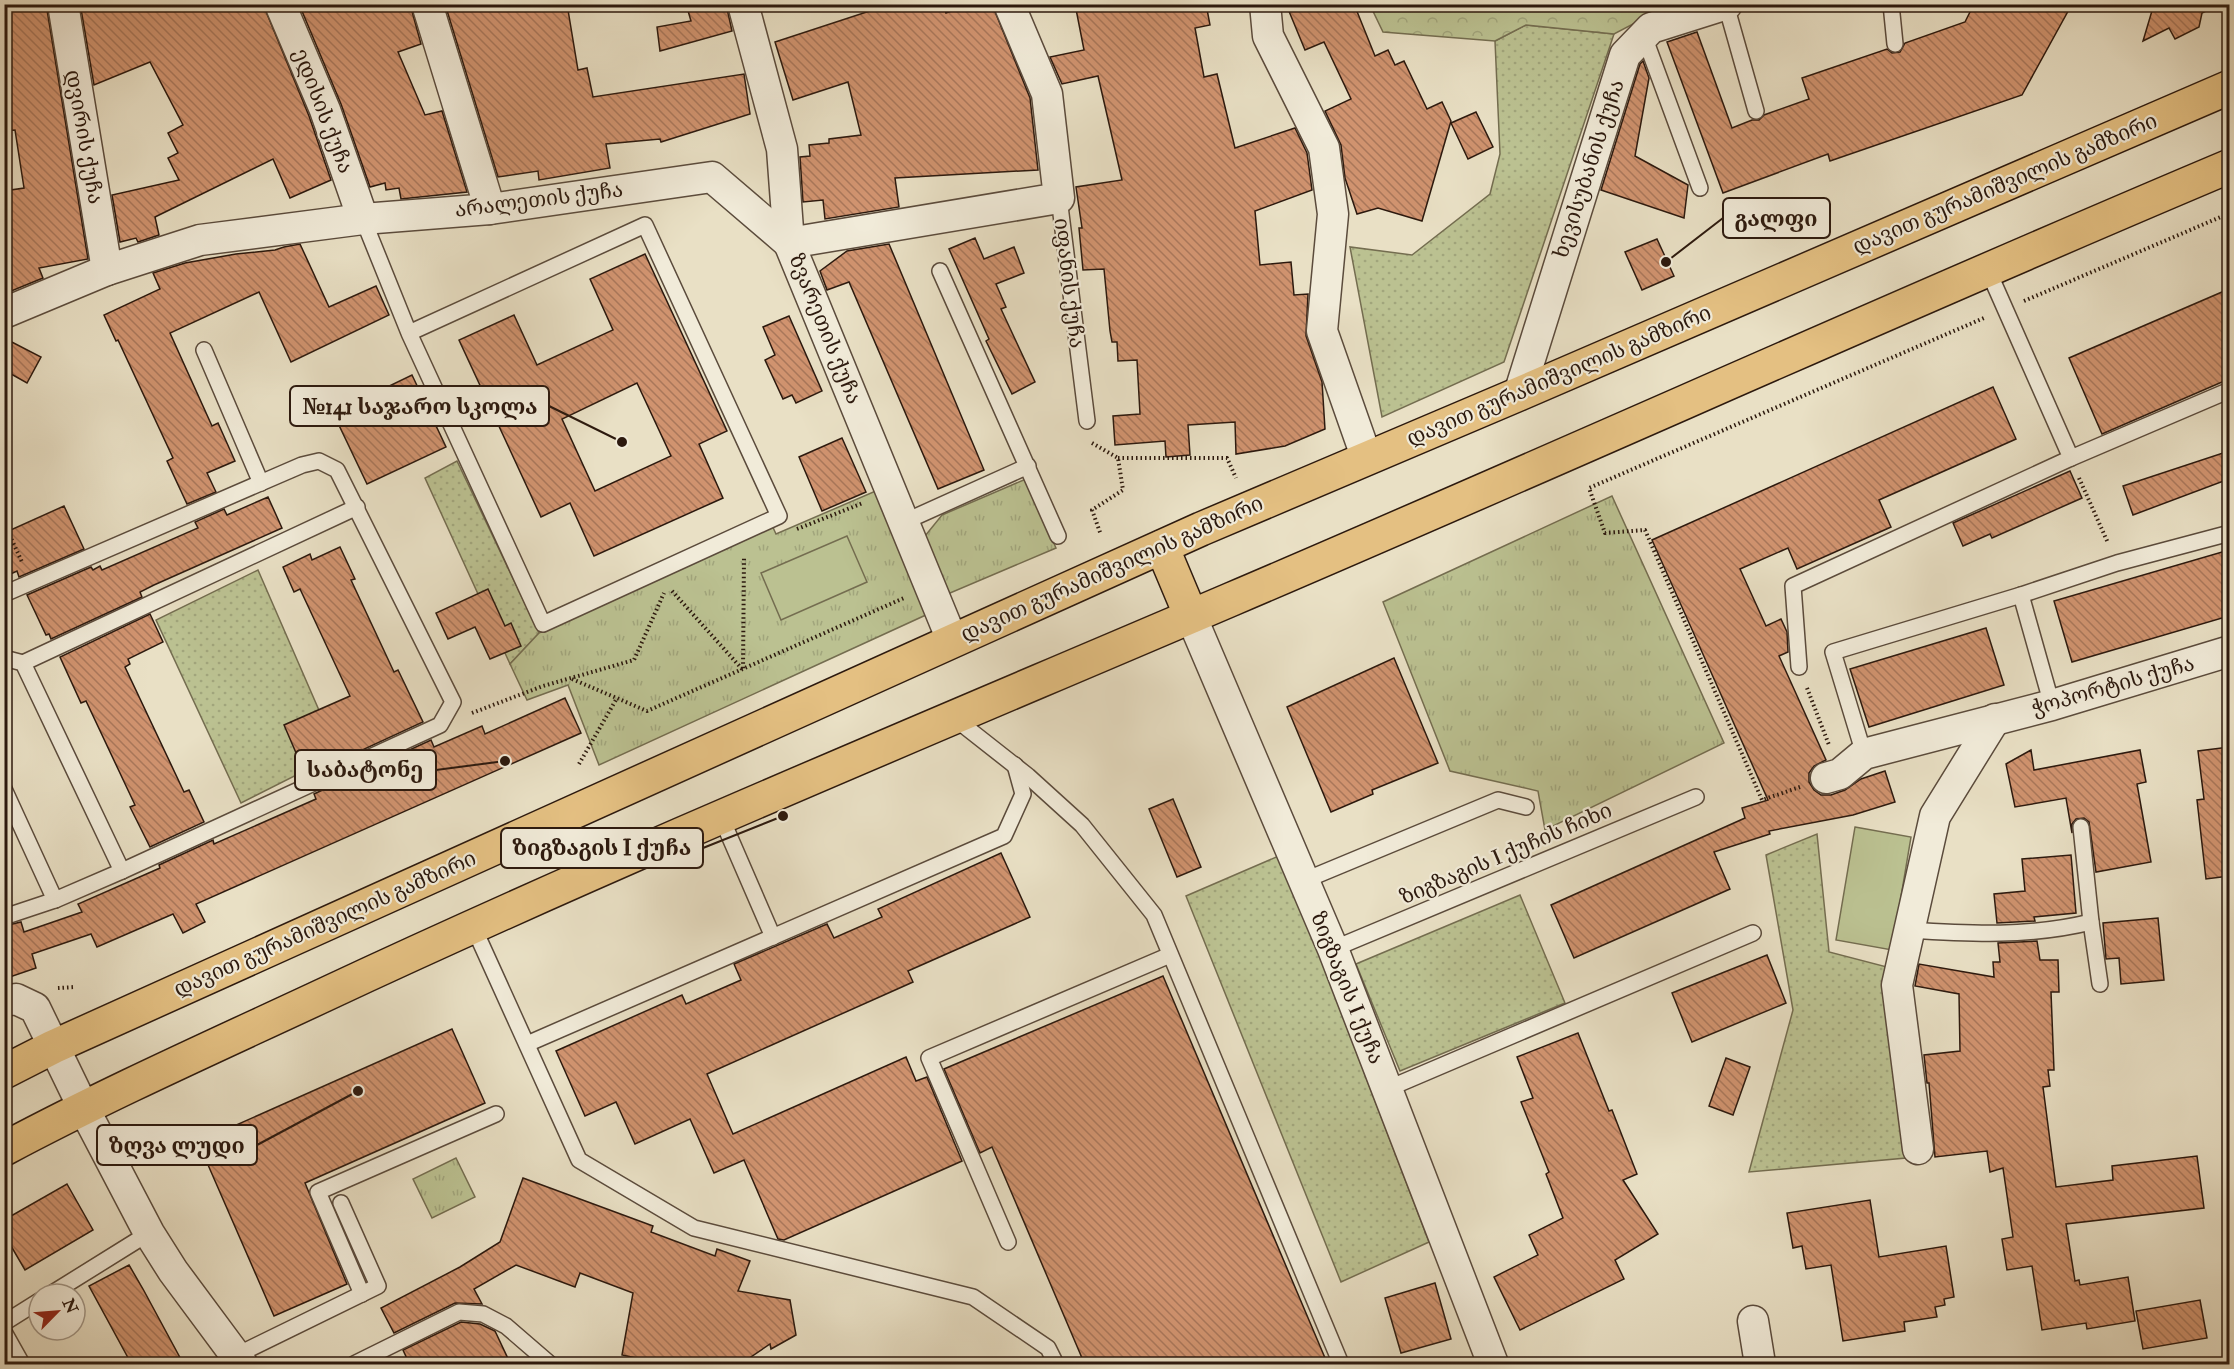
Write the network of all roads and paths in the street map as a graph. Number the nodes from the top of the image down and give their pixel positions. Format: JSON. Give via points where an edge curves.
{"nodes":[{"id":1,"x":63,"y":4,"type":"edge"},
{"id":2,"x":280,"y":4,"type":"edge"},
{"id":3,"x":427,"y":4,"type":"edge"},
{"id":4,"x":743,"y":4,"type":"edge"},
{"id":5,"x":1009,"y":4,"type":"edge"},
{"id":6,"x":1265,"y":4,"type":"edge"},
{"id":7,"x":1891,"y":4,"type":"edge"},
{"id":8,"x":1726,"y":5,"type":"edge"},
{"id":9,"x":1644,"y":36,"type":"junction"},
{"id":10,"x":1894,"y":44,"type":"dead end"},
{"id":11,"x":2229,"y":87,"type":"edge"},
{"id":12,"x":1756,"y":111,"type":"dead end"},
{"id":13,"x":2229,"y":166,"type":"edge"},
{"id":14,"x":1700,"y":188,"type":"dead end"},
{"id":15,"x":1059,"y":198,"type":"junction"},
{"id":16,"x":490,"y":209,"type":"junction"},
{"id":17,"x":2229,"y":213,"type":"edge"},
{"id":18,"x":363,"y":219,"type":"junction"},
{"id":19,"x":789,"y":243,"type":"junction"},
{"id":20,"x":1988,"y":268,"type":"junction"},
{"id":21,"x":107,"y":270,"type":"junction"},
{"id":22,"x":940,"y":271,"type":"dead end"},
{"id":23,"x":2006,"y":309,"type":"junction"},
{"id":24,"x":4,"y":313,"type":"edge"},
{"id":25,"x":409,"y":333,"type":"junction"},
{"id":26,"x":204,"y":350,"type":"dead end"},
{"id":27,"x":2229,"y":390,"type":"edge"},
{"id":28,"x":1519,"y":394,"type":"junction"},
{"id":29,"x":1087,"y":421,"type":"joint"},
{"id":30,"x":1118,"y":458,"type":"junction"},
{"id":31,"x":2071,"y":458,"type":"junction"},
{"id":32,"x":1366,"y":459,"type":"junction"},
{"id":33,"x":1028,"y":466,"type":"junction"},
{"id":34,"x":1236,"y":478,"type":"dead end"},
{"id":35,"x":261,"y":483,"type":"junction"},
{"id":36,"x":357,"y":507,"type":"junction"},
{"id":37,"x":904,"y":522,"type":"junction"},
{"id":38,"x":4,"y":523,"type":"edge"},
{"id":39,"x":2229,"y":533,"type":"edge"},
{"id":40,"x":1101,"y":535,"type":"dead end"},
{"id":41,"x":1058,"y":536,"type":"dead end"},
{"id":42,"x":1162,"y":547,"type":"junction"},
{"id":43,"x":744,"y":552,"type":"dead end"},
{"id":44,"x":2117,"y":563,"type":"junction"},
{"id":45,"x":32,"y":582,"type":"junction"},
{"id":46,"x":931,"y":587,"type":"junction"},
{"id":47,"x":4,"y":594,"type":"edge"},
{"id":48,"x":2021,"y":595,"type":"junction"},
{"id":49,"x":1191,"y":616,"type":"junction"},
{"id":50,"x":952,"y":640,"type":"junction"},
{"id":51,"x":2229,"y":651,"type":"edge"},
{"id":52,"x":4,"y":658,"type":"edge"},
{"id":53,"x":23,"y":663,"type":"junction"},
{"id":54,"x":1799,"y":667,"type":"joint"},
{"id":55,"x":743,"y":670,"type":"junction"},
{"id":56,"x":572,"y":679,"type":"junction"},
{"id":57,"x":617,"y":698,"type":"junction"},
{"id":58,"x":2052,"y":705,"type":"junction"},
{"id":59,"x":953,"y":717,"type":"junction"},
{"id":60,"x":1995,"y":719,"type":"junction"},
{"id":61,"x":440,"y":725,"type":"junction"},
{"id":62,"x":1864,"y":754,"type":"junction"},
{"id":63,"x":579,"y":764,"type":"dead end"},
{"id":64,"x":1015,"y":765,"type":"junction"},
{"id":65,"x":1833,"y":776,"type":"junction"},
{"id":66,"x":4,"y":789,"type":"edge"},
{"id":67,"x":1696,"y":797,"type":"dead end"},
{"id":68,"x":1526,"y":807,"type":"dead end"},
{"id":69,"x":721,"y":817,"type":"junction"},
{"id":70,"x":2081,"y":827,"type":"dead end"},
{"id":71,"x":122,"y":871,"type":"junction"},
{"id":72,"x":1303,"y":881,"type":"junction"},
{"id":73,"x":55,"y":900,"type":"junction"},
{"id":74,"x":4,"y":917,"type":"edge"},
{"id":75,"x":2091,"y":922,"type":"junction"},
{"id":76,"x":473,"y":926,"type":"junction"},
{"id":77,"x":1909,"y":930,"type":"junction"},
{"id":78,"x":1753,"y":933,"type":"dead end"},
{"id":79,"x":773,"y":937,"type":"junction"},
{"id":80,"x":1333,"y":949,"type":"junction"},
{"id":81,"x":1170,"y":955,"type":"junction"},
{"id":82,"x":2100,"y":984,"type":"dead end"},
{"id":83,"x":4,"y":1001,"type":"edge"},
{"id":84,"x":527,"y":1044,"type":"junction"},
{"id":85,"x":53,"y":1047,"type":"junction"},
{"id":86,"x":4,"y":1072,"type":"edge"},
{"id":87,"x":1387,"y":1089,"type":"junction"},
{"id":88,"x":83,"y":1107,"type":"junction"},
{"id":89,"x":496,"y":1114,"type":"dead end"},
{"id":90,"x":4,"y":1149,"type":"edge"},
{"id":91,"x":1918,"y":1149,"type":"dead end"},
{"id":92,"x":341,"y":1203,"type":"dead end"},
{"id":93,"x":149,"y":1233,"type":"junction"},
{"id":94,"x":1008,"y":1242,"type":"dead end"},
{"id":95,"x":70,"y":1282,"type":"edge"},
{"id":96,"x":362,"y":1294,"type":"junction"},
{"id":97,"x":27,"y":1309,"type":"edge"},
{"id":98,"x":1753,"y":1320,"type":"dead end"},
{"id":99,"x":4,"y":1323,"type":"edge"},
{"id":100,"x":4,"y":1332,"type":"edge"},
{"id":101,"x":239,"y":1360,"type":"edge"},
{"id":102,"x":22,"y":1365,"type":"edge"},
{"id":103,"x":354,"y":1365,"type":"edge"},
{"id":104,"x":550,"y":1365,"type":"edge"},
{"id":105,"x":1056,"y":1365,"type":"edge"},
{"id":106,"x":1341,"y":1365,"type":"edge"},
{"id":107,"x":1493,"y":1365,"type":"edge"},
{"id":108,"x":1760,"y":1365,"type":"edge"}],
"edges":[{"from":1,"to":21,"type":"street","name":"დვირის ქუჩა"},
{"from":2,"to":18,"type":"street","name":"ედისის ქუჩა","via":[[325,110]]},
{"from":3,"to":16,"type":"street"},
{"from":4,"to":19,"type":"street","name":"ზვარეთის ქუჩა","via":[[782,148]]},
{"from":5,"to":15,"type":"street","name":"იფანის ქუჩა","via":[[1047,94]]},
{"from":6,"to":32,"type":"street","via":[[1268,36],[1324,148],[1333,214],[1322,331]]},
{"from":7,"to":10,"type":"lane"},
{"from":8,"to":9,"type":"street","name":"ხევისუბანის ქუჩა","via":[[1651,28]]},
{"from":8,"to":12,"type":"lane"},
{"from":9,"to":14,"type":"lane"},
{"from":9,"to":28,"type":"street","name":"ხევისუბანის ქუჩა","via":[[1625,55]]},
{"from":11,"to":28,"type":"main road","name":"დავით გურამიშვილის გამზირი"},
{"from":13,"to":20,"type":"main road"},
{"from":15,"to":19,"type":"street"},
{"from":15,"to":29,"type":"lane","name":"იფანის ქუჩა"},
{"from":16,"to":18,"type":"street","name":"არალეთის ქუჩა"},
{"from":16,"to":19,"type":"street","name":"არალეთის ქუჩა","via":[[712,177]]},
{"from":17,"to":23,"type":"path"},
{"from":18,"to":21,"type":"street","name":"არალეთის ქუჩა","via":[[200,240]]},
{"from":18,"to":25,"type":"lane"},
{"from":19,"to":37,"type":"street","name":"ზვარეთის ქუჩა"},
{"from":20,"to":23,"type":"lane"},
{"from":20,"to":49,"type":"main road"},
{"from":21,"to":24,"type":"street","name":"არალეთის ქუჩა"},
{"from":22,"to":33,"type":"lane"},
{"from":23,"to":31,"type":"lane"},
{"from":23,"to":65,"type":"path","via":[[1589,488],[1605,533],[1645,530],[1762,800]]},
{"from":25,"to":25,"type":"lane","via":[[543,624],[778,516],[645,225]]},
{"from":26,"to":35,"type":"lane"},
{"from":27,"to":31,"type":"lane"},
{"from":28,"to":32,"type":"main road","name":"დავით გურამიშვილის გამზირი"},
{"from":29,"to":30,"type":"path","via":[[1091,442]]},
{"from":30,"to":34,"type":"path","via":[[1227,458]]},
{"from":30,"to":40,"type":"path","via":[[1123,490],[1092,510]]},
{"from":31,"to":44,"type":"path"},
{"from":31,"to":54,"type":"lane","via":[[1793,586]]},
{"from":32,"to":42,"type":"main road","name":"დავით გურამიშვილის გამზირი"},
{"from":33,"to":37,"type":"lane"},
{"from":33,"to":41,"type":"lane"},
{"from":35,"to":36,"type":"lane","via":[[319,461],[337,470]]},
{"from":35,"to":45,"type":"lane"},
{"from":36,"to":53,"type":"lane"},
{"from":36,"to":61,"type":"lane","via":[[453,702]]},
{"from":37,"to":46,"type":"street","name":"ზვარეთის ქუჩა"},
{"from":38,"to":45,"type":"path"},
{"from":39,"to":44,"type":"lane"},
{"from":42,"to":49,"type":"main road"},
{"from":42,"to":50,"type":"main road","name":"დავით გურამიშვილის გამზირი"},
{"from":43,"to":55,"type":"path"},
{"from":44,"to":48,"type":"lane"},
{"from":45,"to":47,"type":"lane"},
{"from":46,"to":50,"type":"street","name":"ზვარეთის ქუჩა"},
{"from":46,"to":55,"type":"path"},
{"from":48,"to":58,"type":"lane"},
{"from":48,"to":62,"type":"lane","via":[[1833,652]]},
{"from":49,"to":59,"type":"main road"},
{"from":49,"to":72,"type":"street","name":"ზიგზაგის I ქუჩა"},
{"from":50,"to":85,"type":"main road","name":"დავით გურამიშვილის გამზირი"},
{"from":51,"to":58,"type":"street","name":"ჭოპორტის ქუჩა"},
{"from":52,"to":53,"type":"lane"},
{"from":53,"to":71,"type":"lane"},
{"from":54,"to":65,"type":"path"},
{"from":55,"to":56,"type":"path","via":[[668,585],[634,660]]},
{"from":55,"to":57,"type":"path","via":[[647,711]]},
{"from":56,"to":57,"type":"path"},
{"from":56,"to":61,"type":"path"},
{"from":57,"to":63,"type":"path"},
{"from":58,"to":60,"type":"street","name":"ჭოპორტის ქუჩა"},
{"from":59,"to":64,"type":"lane"},
{"from":59,"to":69,"type":"main road"},
{"from":60,"to":62,"type":"street","name":"ჭოპორტის ქუჩა"},
{"from":60,"to":77,"type":"street","via":[[1935,816]]},
{"from":61,"to":71,"type":"lane"},
{"from":62,"to":65,"type":"street","name":"ჭოპორტის ქუჩა"},
{"from":64,"to":79,"type":"lane","via":[[1023,794],[1004,836]]},
{"from":64,"to":81,"type":"lane","via":[[1082,825],[1154,915]]},
{"from":66,"to":73,"type":"lane"},
{"from":67,"to":80,"type":"lane","name":"ზიგზაგის I ქუჩის ჩიხი"},
{"from":68,"to":72,"type":"lane","via":[[1497,800]]},
{"from":69,"to":76,"type":"main road"},
{"from":69,"to":79,"type":"lane"},
{"from":70,"to":75,"type":"lane"},
{"from":71,"to":73,"type":"lane"},
{"from":72,"to":80,"type":"street","name":"ზიგზაგის I ქუჩა"},
{"from":73,"to":74,"type":"lane"},
{"from":75,"to":77,"type":"lane","via":[[2029,933]]},
{"from":75,"to":82,"type":"lane"},
{"from":76,"to":84,"type":"lane"},
{"from":76,"to":88,"type":"main road"},
{"from":77,"to":91,"type":"street","via":[[1897,985]]},
{"from":78,"to":87,"type":"lane"},
{"from":79,"to":84,"type":"lane"},
{"from":80,"to":87,"type":"street","name":"ზიგზაგის I ქუჩა"},
{"from":81,"to":94,"type":"lane","via":[[929,1058]]},
{"from":81,"to":106,"type":"lane"},
{"from":83,"to":85,"type":"street","via":[[16,999],[35,1008]]},
{"from":84,"to":105,"type":"lane","via":[[579,1160],[694,1228],[973,1297],[1048,1348]]},
{"from":85,"to":86,"type":"main road","name":"დავით გურამიშვილის გამზირი"},
{"from":85,"to":88,"type":"street"},
{"from":87,"to":107,"type":"street","name":"ზიგზაგის I ქუჩა"},
{"from":88,"to":90,"type":"main road"},
{"from":88,"to":93,"type":"street"},
{"from":89,"to":96,"type":"lane","via":[[318,1192]]},
{"from":92,"to":96,"type":"lane","via":[[378,1286]]},
{"from":93,"to":95,"type":"lane"},
{"from":93,"to":101,"type":"street"},
{"from":96,"to":101,"type":"lane"},
{"from":97,"to":99,"type":"lane"},
{"from":98,"to":108,"type":"street"},
{"from":100,"to":102,"type":"lane"},
{"from":103,"to":104,"type":"lane","via":[[459,1312],[483,1314],[506,1326]]}]}
